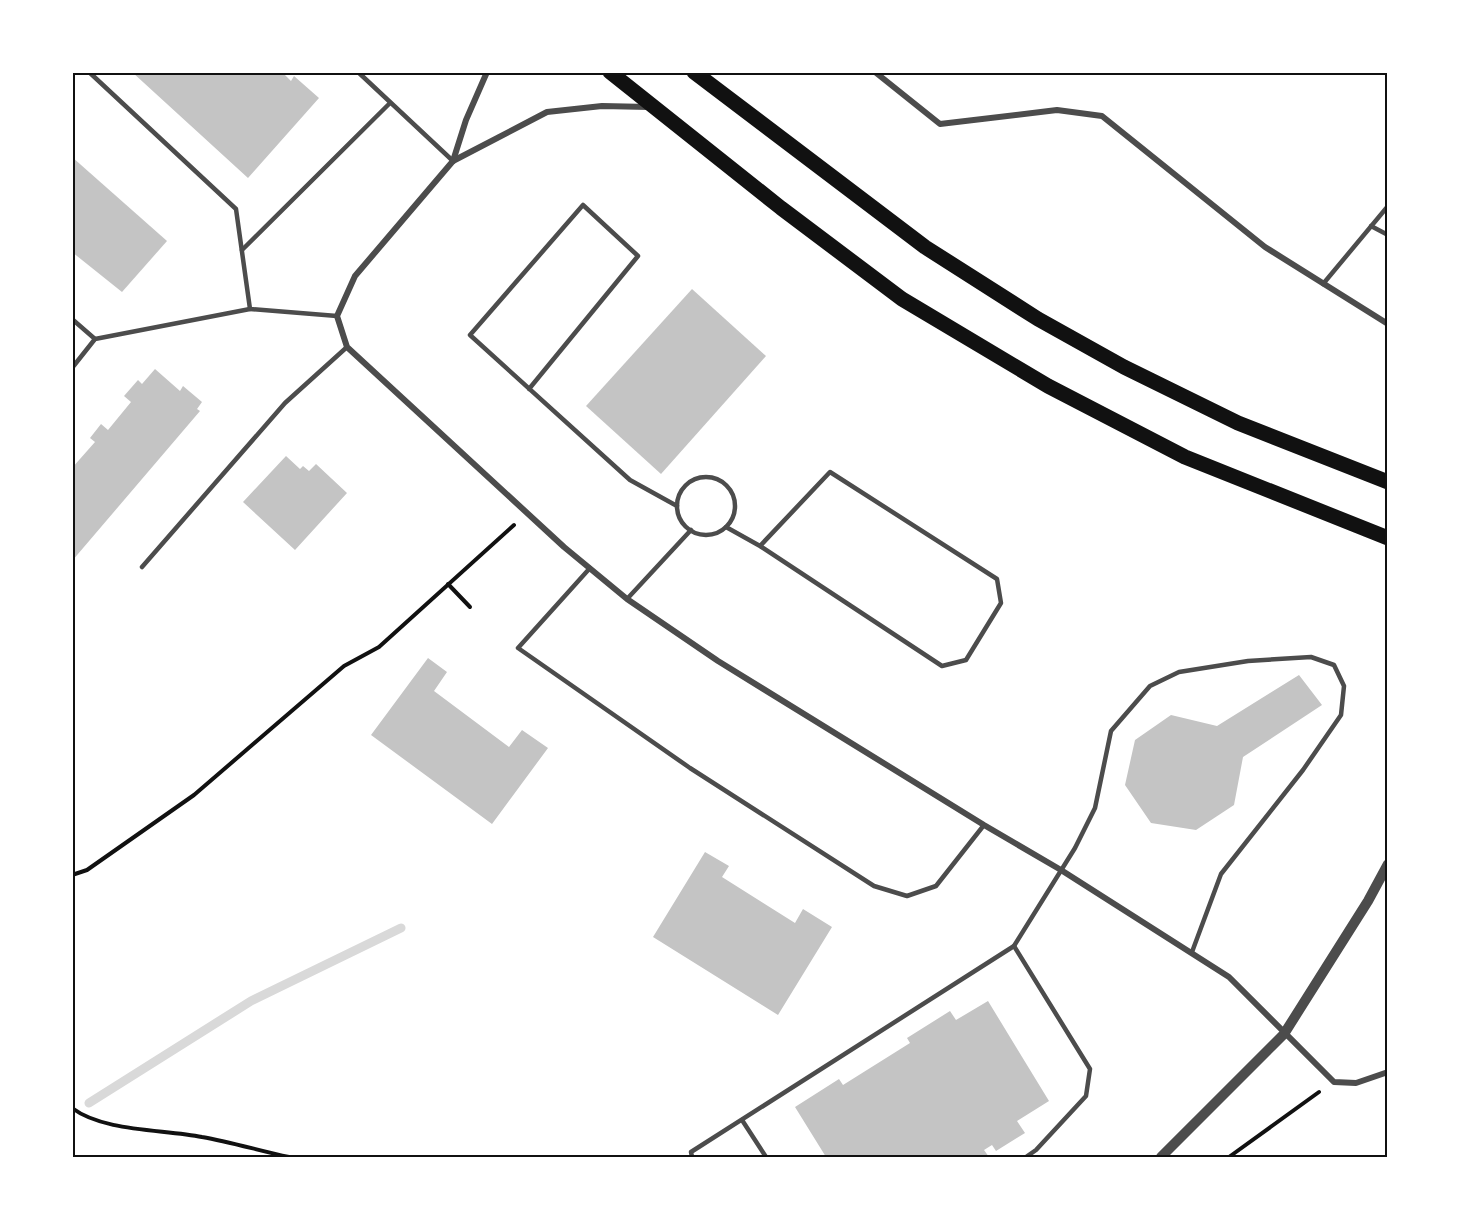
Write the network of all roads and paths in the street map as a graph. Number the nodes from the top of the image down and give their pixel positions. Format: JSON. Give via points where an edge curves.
{"nodes":[{"id":1,"x":89,"y":72,"type":"edge"},
{"id":2,"x":358,"y":72,"type":"edge"},
{"id":3,"x":487,"y":72,"type":"edge"},
{"id":4,"x":610,"y":72,"type":"edge"},
{"id":5,"x":693,"y":72,"type":"edge"},
{"id":6,"x":875,"y":72,"type":"edge"},
{"id":7,"x":390,"y":103,"type":"junction"},
{"id":8,"x":654,"y":108,"type":"junction"},
{"id":9,"x":453,"y":161,"type":"junction"},
{"id":10,"x":1388,"y":206,"type":"edge"},
{"id":11,"x":1371,"y":226,"type":"junction"},
{"id":12,"x":1388,"y":235,"type":"edge"},
{"id":13,"x":242,"y":250,"type":"junction"},
{"id":14,"x":1323,"y":284,"type":"junction"},
{"id":15,"x":250,"y":309,"type":"junction"},
{"id":16,"x":337,"y":316,"type":"junction"},
{"id":17,"x":72,"y":319,"type":"edge"},
{"id":18,"x":1388,"y":324,"type":"edge"},
{"id":19,"x":95,"y":339,"type":"junction"},
{"id":20,"x":347,"y":347,"type":"junction"},
{"id":21,"x":72,"y":368,"type":"edge"},
{"id":22,"x":529,"y":389,"type":"junction"},
{"id":23,"x":1388,"y":482,"type":"edge"},
{"id":24,"x":677,"y":506,"type":"junction"},
{"id":25,"x":528,"y":514,"type":"junction"},
{"id":26,"x":726,"y":527,"type":"junction"},
{"id":27,"x":691,"y":530,"type":"junction"},
{"id":28,"x":1388,"y":538,"type":"edge"},
{"id":29,"x":760,"y":546,"type":"junction"},
{"id":30,"x":142,"y":567,"type":"dead end"},
{"id":31,"x":590,"y":568,"type":"junction"},
{"id":32,"x":448,"y":584,"type":"junction"},
{"id":33,"x":627,"y":599,"type":"junction"},
{"id":34,"x":470,"y":607,"type":"dead end"},
{"id":35,"x":984,"y":825,"type":"junction"},
{"id":36,"x":1388,"y":864,"type":"edge"},
{"id":37,"x":1061,"y":870,"type":"junction"},
{"id":38,"x":72,"y":875,"type":"edge"},
{"id":39,"x":1014,"y":946,"type":"junction"},
{"id":40,"x":1192,"y":952,"type":"junction"},
{"id":41,"x":1284,"y":1034,"type":"junction"},
{"id":42,"x":1388,"y":1072,"type":"edge"},
{"id":43,"x":1334,"y":1082,"type":"junction"},
{"id":44,"x":72,"y":1108,"type":"edge"},
{"id":45,"x":742,"y":1120,"type":"junction"},
{"id":46,"x":289,"y":1157,"type":"edge"},
{"id":47,"x":692,"y":1157,"type":"edge"},
{"id":48,"x":766,"y":1157,"type":"edge"},
{"id":49,"x":1026,"y":1157,"type":"edge"},
{"id":50,"x":1161,"y":1157,"type":"edge"},
{"id":51,"x":1229,"y":1157,"type":"edge"}],
"edges":[{"from":1,"to":13,"type":"lane","via":[[236,209]]},
{"from":2,"to":7,"type":"lane"},
{"from":3,"to":9,"type":"street"},
{"from":4,"to":8,"type":"main road"},
{"from":5,"to":23,"type":"main road","via":[[925,247],[1038,319],[1238,423]]},
{"from":6,"to":14,"type":"street","via":[[940,124],[1057,110],[1102,116],[1265,248]]},
{"from":7,"to":9,"type":"lane"},
{"from":7,"to":13,"type":"lane"},
{"from":8,"to":9,"type":"street","via":[[602,106],[548,112]]},
{"from":8,"to":28,"type":"main road","via":[[902,299],[1048,386],[1185,457]]},
{"from":9,"to":16,"type":"street","via":[[355,276]]},
{"from":10,"to":11,"type":"lane"},
{"from":11,"to":12,"type":"lane"},
{"from":11,"to":14,"type":"lane"},
{"from":13,"to":15,"type":"lane"},
{"from":14,"to":18,"type":"street"},
{"from":15,"to":16,"type":"lane"},
{"from":15,"to":19,"type":"lane"},
{"from":16,"to":20,"type":"street"},
{"from":17,"to":19,"type":"lane"},
{"from":19,"to":21,"type":"lane"},
{"from":20,"to":25,"type":"street"},
{"from":20,"to":30,"type":"lane","via":[[285,403]]},
{"from":22,"to":22,"type":"lane","via":[[470,335],[583,205],[638,256]]},
{"from":22,"to":24,"type":"lane","via":[[630,480]]},
{"from":24,"to":26,"type":"lane","via":[[678,497],[690,482],[698,478],[717,479],[735,500],[732,519]]},
{"from":24,"to":27,"type":"lane","via":[[679,516]]},
{"from":25,"to":31,"type":"street"},
{"from":25,"to":32,"type":"path"},
{"from":26,"to":27,"type":"lane","via":[[709,534]]},
{"from":26,"to":29,"type":"lane"},
{"from":27,"to":33,"type":"lane"},
{"from":29,"to":29,"type":"lane","via":[[942,666],[966,660],[1001,603],[998,579],[830,472]]},
{"from":31,"to":33,"type":"street"},
{"from":31,"to":35,"type":"lane","via":[[518,648],[690,768],[874,886],[907,896],[936,886]]},
{"from":32,"to":34,"type":"path"},
{"from":32,"to":38,"type":"path","via":[[379,647],[344,666],[194,795],[87,870]]},
{"from":33,"to":35,"type":"street","via":[[718,661]]},
{"from":35,"to":37,"type":"street"},
{"from":36,"to":41,"type":"street"},
{"from":37,"to":39,"type":"lane"},
{"from":37,"to":40,"type":"street"},
{"from":37,"to":40,"type":"lane","via":[[1095,808],[1111,731],[1150,686],[1179,672],[1248,661],[1311,657],[1334,665],[1344,686],[1341,715],[1221,874]]},
{"from":39,"to":45,"type":"lane"},
{"from":39,"to":49,"type":"lane","via":[[1090,1070],[1086,1096]]},
{"from":40,"to":41,"type":"street","via":[[1229,977]]},
{"from":41,"to":43,"type":"street"},
{"from":41,"to":50,"type":"street"},
{"from":42,"to":43,"type":"street","via":[[1356,1083]]},
{"from":43,"to":51,"type":"path"},
{"from":44,"to":46,"type":"path","via":[[84,1117],[114,1124],[202,1136]]},
{"from":45,"to":47,"type":"lane","via":[[691,1152]]},
{"from":45,"to":48,"type":"lane"}]}
